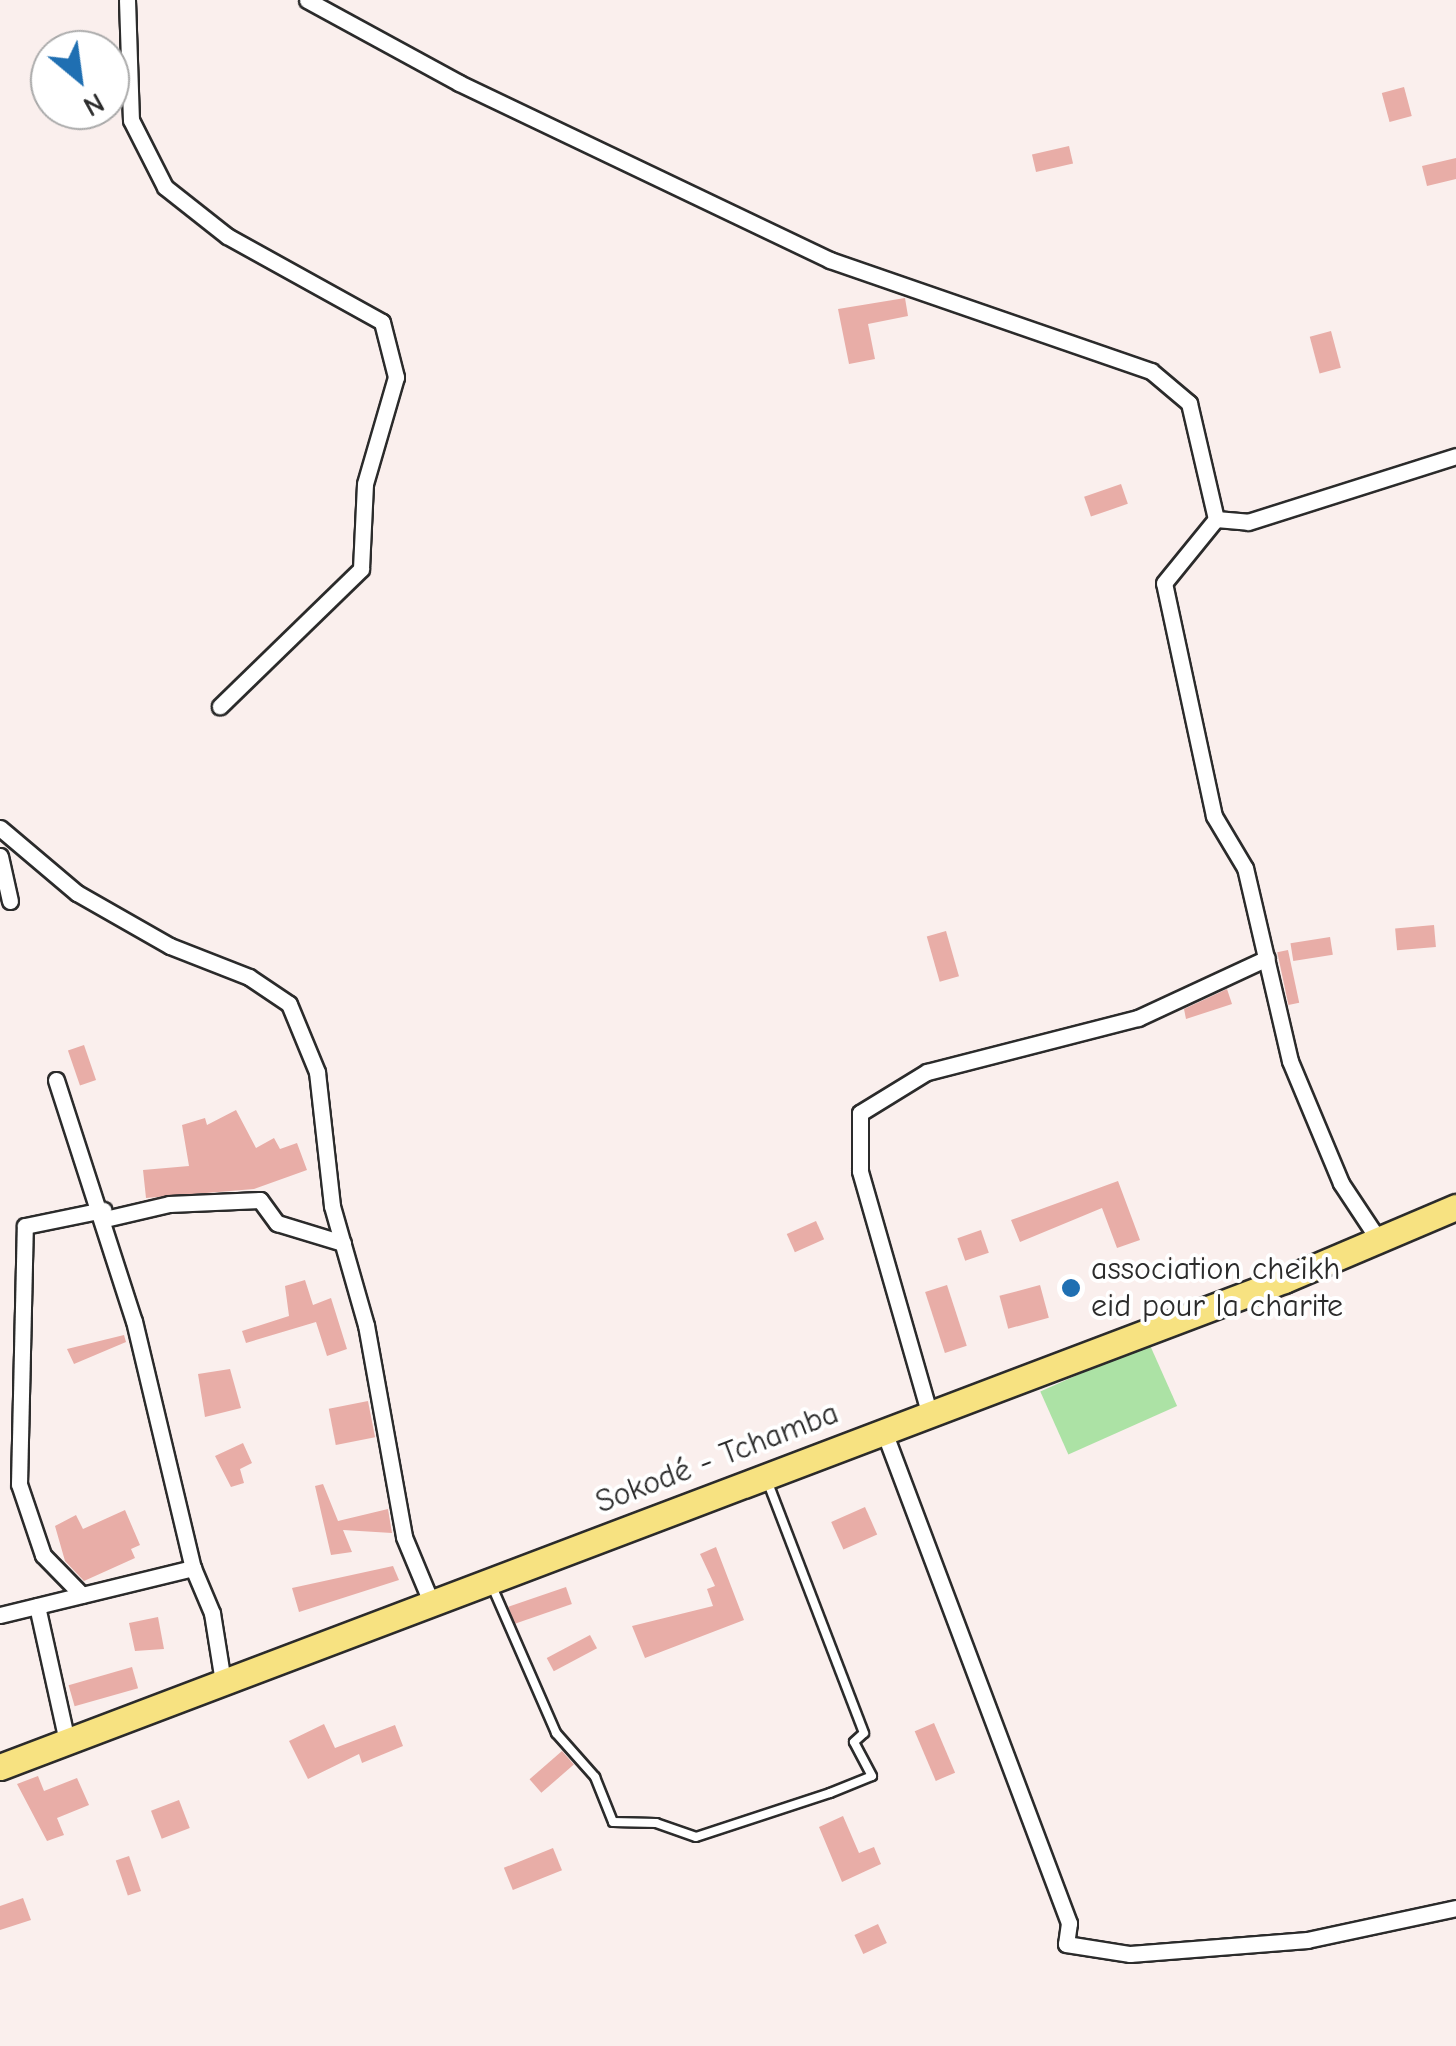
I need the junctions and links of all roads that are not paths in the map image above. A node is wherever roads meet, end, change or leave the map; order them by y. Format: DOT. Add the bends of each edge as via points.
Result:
graph roads {
  1 [pos="127,0"];
  2 [pos="307,0"];
  3 [pos="1456,456"];
  4 [pos="1216,519"];
  5 [pos="220,706"];
  6 [pos="0,828"];
  7 [pos="0,856"];
  8 [pos="10,901"];
  9 [pos="1267,958"];
  10 [pos="56,1080"];
  11 [pos="1456,1208"];
  12 [pos="104,1214"];
  13 [pos="1380,1242"];
  14 [pos="343,1243"];
  15 [pos="930,1412"];
  16 [pos="883,1429"];
  17 [pos="765,1475"];
  18 [pos="192,1568"];
  19 [pos="489,1580"];
  20 [pos="82,1595"];
  21 [pos="431,1602"];
  22 [pos="37,1606"];
  23 [pos="0,1615"];
  24 [pos="223,1682"];
  25 [pos="68,1741"];
  26 [pos="0,1767"];
  27 [pos="1456,1908"];
  1 -- 5 [label="street" via="131,120 165,187 227,236 382,322 396,376 364,484 361,569"];
  2 -- 4 [label="street" via="460,83 830,260 1151,371 1189,404"];
  3 -- 4 [label="street" via="1248,522"];
  4 -- 9 [label="street" via="1164,582 1214,816 1246,868"];
  6 -- 14 [label="street" via="77,893 170,946 249,976 288,1004 317,1072"];
  7 -- 8 [label="street"];
  9 -- 13 [label="street" via="1290,1061 1340,1183"];
  9 -- 15 [label="street" via="1138,1018 927,1072 860,1113 860,1171"];
  10 -- 12 [label="street"];
  11 -- 13 [label="main road, Sokodé - Tchamba"];
  12 -- 14 [label="street" via="260,1200 276,1224"];
  12 -- 18 [label="street"];
  12 -- 20 [label="street" via="25,1226 19,1484 42,1556"];
  13 -- 15 [label="main road, Sokodé - Tchamba"];
  14 -- 21 [label="street" via="404,1537"];
  15 -- 16 [label="main road, Sokodé - Tchamba"];
  16 -- 17 [label="main road, Sokodé - Tchamba"];
  16 -- 27 [label="street" via="1069,1923 1066,1944 1130,1954 1307,1940"];
  17 -- 19 [label="main road, Sokodé - Tchamba"];
  17 -- 19 [label="lane" via="864,1733 854,1742 872,1776 830,1794 696,1837 656,1823 613,1822 594,1777 556,1733"];
  18 -- 20 [label="street"];
  18 -- 24 [label="street" via="212,1613"];
  19 -- 21 [label="main road, Sokodé - Tchamba"];
  20 -- 22 [label="street"];
  21 -- 24 [label="main road, Sokodé - Tchamba"];
  22 -- 23 [label="street"];
  22 -- 25 [label="street"];
  24 -- 25 [label="main road, Sokodé - Tchamba"];
  25 -- 26 [label="main road, Sokodé - Tchamba"];
}
